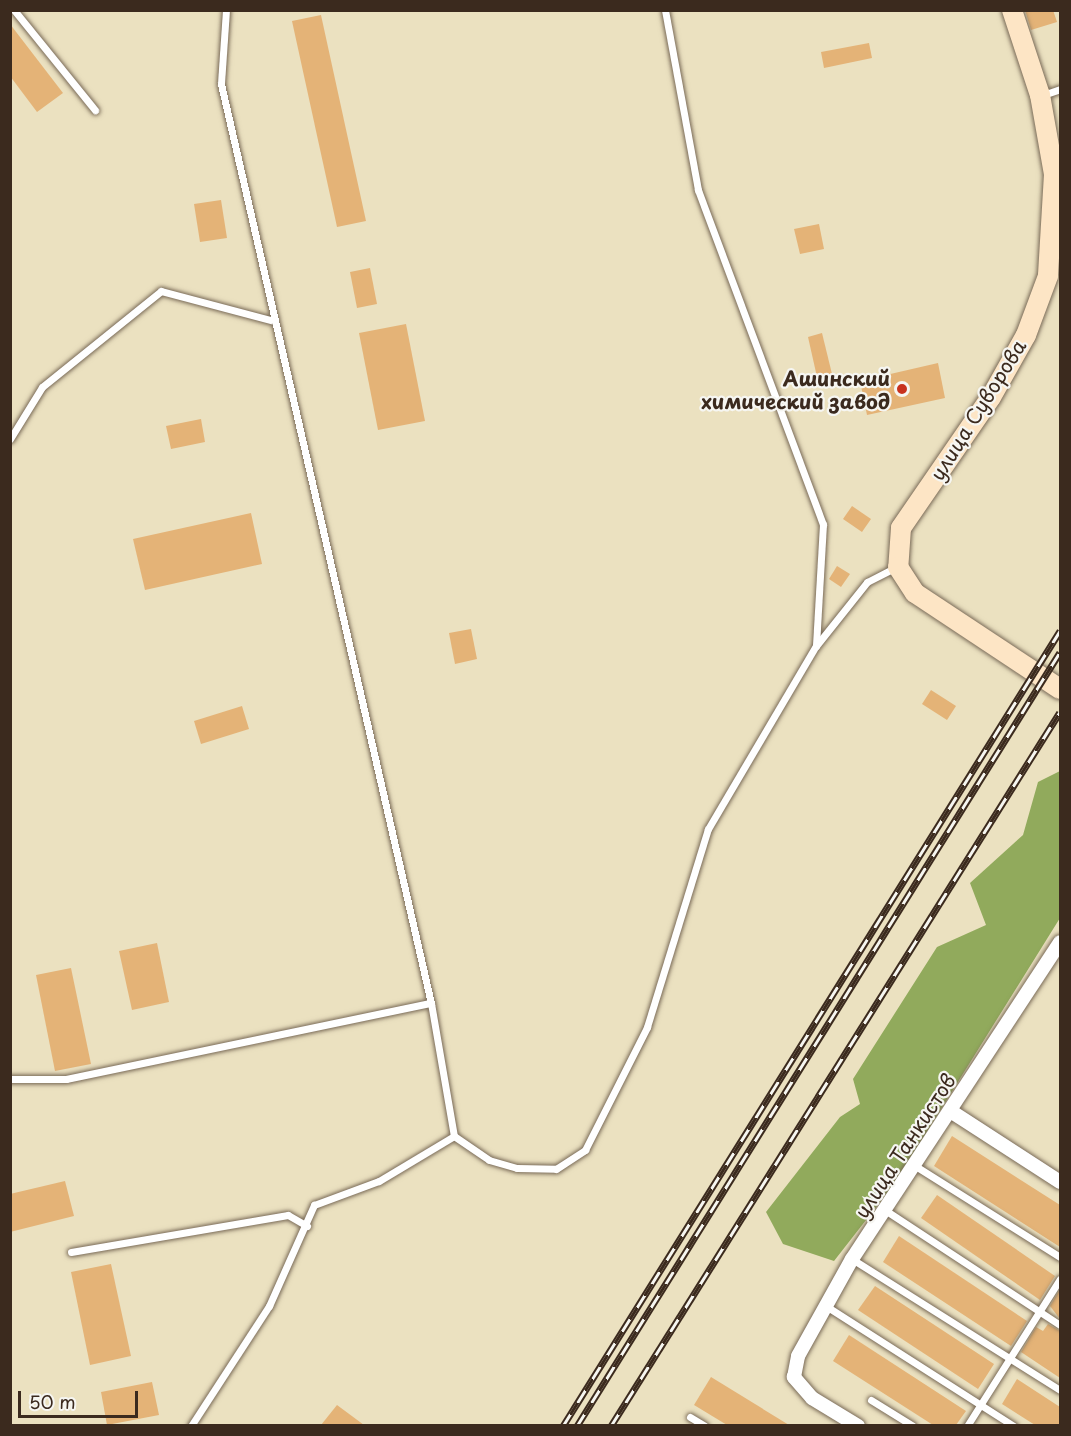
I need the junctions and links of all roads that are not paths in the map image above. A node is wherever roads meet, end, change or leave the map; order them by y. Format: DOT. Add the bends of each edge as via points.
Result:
graph roads {
  1 [pos="14,10"];
  2 [pos="226,10"];
  3 [pos="665,10"];
  4 [pos="1012,10"];
  5 [pos="1060,89"];
  6 [pos="1040,95"];
  7 [pos="95,110"];
  8 [pos="271,320"];
  9 [pos="10,439"];
  10 [pos="898,567"];
  11 [pos="816,646"];
  12 [pos="1060,689"];
  13 [pos="1060,942"];
  14 [pos="431,1003"];
  15 [pos="10,1079"];
  16 [pos="952,1112"];
  17 [pos="454,1136"];
  18 [pos="917,1167"];
  19 [pos="1060,1182"];
  20 [pos="888,1212"];
  21 [pos="307,1226"];
  22 [pos="71,1252"];
  23 [pos="1060,1257"];
  24 [pos="852,1259"];
  25 [pos="1060,1279"];
  26 [pos="825,1305"];
  27 [pos="1039,1311"];
  28 [pos="1060,1325"];
  29 [pos="1010,1357"];
  30 [pos="1060,1390"];
  31 [pos="871,1400"];
  32 [pos="980,1404"];
  33 [pos="690,1417"];
  34 [pos="191,1425"];
  35 [pos="705,1425"];
  36 [pos="858,1425"];
  37 [pos="913,1425"];
  38 [pos="967,1425"];
  39 [pos="1014,1425"];
  1 -- 7 [label="lane"];
  2 -- 8 [label="lane" via="221,84"];
  3 -- 11 [label="lane" via="698,190 823,524"];
  4 -- 6 [label="street, улица Суворова"];
  5 -- 6 [label="lane"];
  6 -- 10 [label="street, улица Суворова" via="1054,174 1048,276 1026,335 991,397 901,528"];
  8 -- 9 [label="lane" via="161,291 42,387"];
  8 -- 14 [label="lane"];
  10 -- 11 [label="lane" via="867,582"];
  10 -- 12 [label="street" via="915,593"];
  11 -- 17 [label="lane" via="708,829 647,1027 585,1150 556,1169 517,1168 489,1160"];
  13 -- 16 [label="street, улица Танкистов"];
  14 -- 15 [label="lane" via="66,1079"];
  14 -- 17 [label="lane"];
  16 -- 18 [label="street, улица Танкистов"];
  16 -- 19 [label="street"];
  17 -- 21 [label="lane" via="379,1181 314,1205"];
  18 -- 20 [label="street, улица Танкистов"];
  18 -- 23 [label="lane"];
  20 -- 24 [label="street, улица Танкистов"];
  20 -- 27 [label="lane"];
  21 -- 22 [label="lane" via="288,1215"];
  21 -- 34 [label="lane" via="233,1368"];
  24 -- 26 [label="street, улица Танкистов"];
  24 -- 29 [label="lane"];
  25 -- 27 [label="lane"];
  26 -- 32 [label="lane"];
  26 -- 36 [label="street, улица Танкистов" via="794,1377 812,1398"];
  27 -- 28 [label="lane"];
  27 -- 29 [label="lane"];
  29 -- 30 [label="lane"];
  29 -- 32 [label="lane"];
  31 -- 37 [label="lane"];
  32 -- 38 [label="lane"];
  32 -- 39 [label="lane"];
  33 -- 35 [label="lane"];
}
